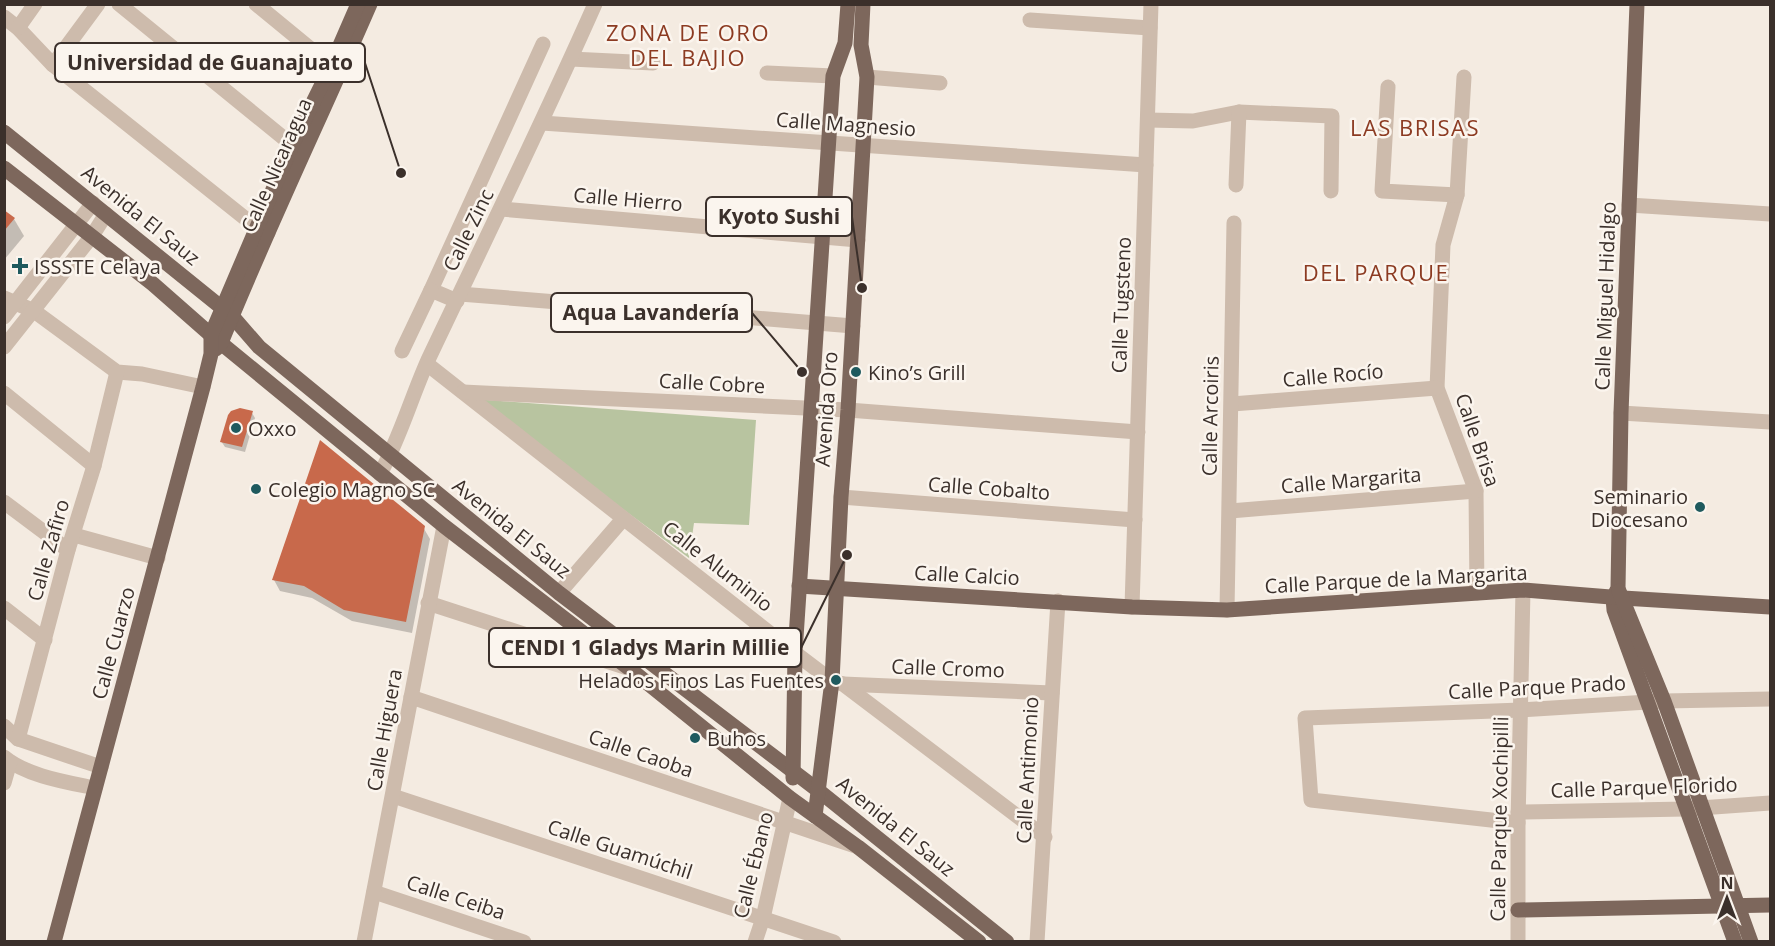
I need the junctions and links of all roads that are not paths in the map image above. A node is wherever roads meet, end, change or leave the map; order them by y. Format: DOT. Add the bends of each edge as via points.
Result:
graph roads {
  1 [pos="35,4"];
  2 [pos="98,4"];
  3 [pos="119,4"];
  4 [pos="256,4"];
  5 [pos="358,4"];
  6 [pos="370,4"];
  7 [pos="595,4"];
  8 [pos="848,4"];
  9 [pos="863,4"];
  10 [pos="1151,4"];
  11 [pos="1637,4"];
  12 [pos="4,18"];
  13 [pos="1030,21"];
  14 [pos="18,28"];
  15 [pos="1150,28"];
  16 [pos="543,44"];
  17 [pos="571,59"];
  18 [pos="653,63"];
  19 [pos="53,65"];
  20 [pos="336,70"];
  21 [pos="767,73"];
  22 [pos="833,76"];
  23 [pos="867,77"];
  24 [pos="1464,77"];
  25 [pos="940,82"];
  26 [pos="1388,87"];
  27 [pos="1239,112"];
  28 [pos="1148,120"];
  29 [pos="543,123"];
  30 [pos="4,132"];
  31 [pos="829,144"];
  32 [pos="862,146"];
  33 [pos="298,150"];
  34 [pos="1146,165"];
  35 [pos="4,168"];
  36 [pos="1236,184"];
  37 [pos="1331,191"];
  38 [pos="1457,195"];
  39 [pos="93,203"];
  40 [pos="1629,205"];
  41 [pos="501,209"];
  42 [pos="106,214"];
  43 [pos="1770,214"];
  44 [pos="1234,223"];
  45 [pos="78,225"];
  46 [pos="262,230"];
  47 [pos="92,236"];
  48 [pos="824,238"];
  49 [pos="858,240"];
  50 [pos="431,290"];
  51 [pos="459,297"];
  52 [pos="10,301"];
  53 [pos="34,311"];
  54 [pos="228,312"];
  55 [pos="4,317"];
  56 [pos="817,324"];
  57 [pos="853,326"];
  58 [pos="214,344"];
  59 [pos="4,347"];
  60 [pos="402,351"];
  61 [pos="427,364"];
  62 [pos="117,372"];
  63 [pos="203,387"];
  64 [pos="1437,388"];
  65 [pos="463,392"];
  66 [pos="4,393"];
  67 [pos="1232,404"];
  68 [pos="810,409"];
  69 [pos="848,410"];
  70 [pos="1621,413"];
  71 [pos="1770,422"];
  72 [pos="1138,432"];
  73 [pos="390,456"];
  74 [pos="94,466"];
  75 [pos="380,474"];
  76 [pos="1476,491"];
  77 [pos="841,497"];
  78 [pos="4,502"];
  79 [pos="1230,511"];
  80 [pos="623,519"];
  81 [pos="1135,520"];
  82 [pos="444,526"];
  83 [pos="74,535"];
  84 [pos="68,550"];
  85 [pos="158,558"];
  86 [pos="799,586"];
  87 [pos="837,589"];
  88 [pos="1523,590"];
  89 [pos="559,593"];
  90 [pos="1477,593"];
  91 [pos="1618,595"];
  92 [pos="1058,602"];
  93 [pos="428,603"];
  94 [pos="1132,607"];
  95 [pos="1770,607"];
  96 [pos="4,608"];
  97 [pos="1227,610"];
  98 [pos="45,640"];
  99 [pos="795,653"];
  100 [pos="630,669"];
  101 [pos="837,683"];
  102 [pos="1052,693"];
  103 [pos="411,697"];
  104 [pos="1770,699"];
  105 [pos="1664,701"];
  106 [pos="1648,702"];
  107 [pos="1521,710"];
  108 [pos="4,726"];
  109 [pos="18,739"];
  110 [pos="7,759"];
  111 [pos="101,767"];
  112 [pos="794,772"];
  113 [pos="4,783"];
  114 [pos="95,788"];
  115 [pos="819,791"];
  116 [pos="393,796"];
  117 [pos="790,798"];
  118 [pos="1311,800"];
  119 [pos="1770,803"];
  120 [pos="1694,808"];
  121 [pos="815,816"];
  122 [pos="1518,818"];
  123 [pos="785,824"];
  124 [pos="1045,837"];
  125 [pos="858,847"];
  126 [pos="374,892"];
  127 [pos="1770,905"];
  128 [pos="1731,907"];
  129 [pos="1518,910"];
  130 [pos="763,918"];
  131 [pos="54,942"];
  132 [pos="364,942"];
  133 [pos="524,942"];
  134 [pos="755,942"];
  135 [pos="834,942"];
  136 [pos="979,942"];
  137 [pos="1007,942"];
  138 [pos="1037,942"];
  139 [pos="1518,942"];
  140 [pos="1735,942"];
  141 [pos="1752,942"];
  1 -- 14 [label="street"];
  2 -- 19 [label="street"];
  3 -- 33 [label="street"];
  4 -- 20 [label="street"];
  5 -- 20 [label="main road, Calle Nicaragua"];
  6 -- 20 [label="main road, Calle Nicaragua"];
  7 -- 17 [label="street, Calle Zinc"];
  8 -- 22 [label="main road, Avenida Oro" via="845,43"];
  9 -- 23 [label="main road, Avenida Oro" via="861,45"];
  10 -- 15 [label="street, Calle Tugsteno"];
  11 -- 40 [label="main road, Calle Miguel Hidalgo"];
  12 -- 14 [label="street"];
  13 -- 15 [label="street"];
  14 -- 19 [label="street"];
  15 -- 28 [label="street, Calle Tugsteno"];
  16 -- 50 [label="street"];
  17 -- 18 [label="street"];
  17 -- 29 [label="street, Calle Zinc"];
  19 -- 46 [label="street"];
  20 -- 33 [label="main road, Calle Nicaragua"];
  21 -- 22 [label="street"];
  22 -- 31 [label="main road, Avenida Oro"];
  23 -- 25 [label="street"];
  23 -- 32 [label="main road, Avenida Oro"];
  24 -- 38 [label="street, Calle Brisa"];
  26 -- 38 [label="street" via="1382,191"];
  27 -- 28 [label="street" via="1193,121"];
  27 -- 36 [label="street"];
  27 -- 37 [label="street" via="1332,116"];
  28 -- 34 [label="street, Calle Tugsteno"];
  29 -- 31 [label="street, Calle Magnesio"];
  29 -- 41 [label="street, Calle Zinc"];
  30 -- 39 [label="main road, Avenida El Sauz"];
  31 -- 32 [label="street, Calle Magnesio"];
  31 -- 48 [label="main road, Avenida Oro"];
  32 -- 34 [label="street, Calle Magnesio"];
  32 -- 49 [label="main road, Avenida Oro"];
  33 -- 46 [label="main road, Calle Nicaragua"];
  34 -- 72 [label="street, Calle Tugsteno"];
  35 -- 45 [label="main road, Avenida El Sauz"];
  38 -- 64 [label="street, Calle Brisa" via="1443,245"];
  39 -- 42 [label="main road, Avenida El Sauz"];
  39 -- 45 [label="street"];
  40 -- 43 [label="street"];
  40 -- 70 [label="main road, Calle Miguel Hidalgo"];
  41 -- 48 [label="street, Calle Hierro"];
  41 -- 51 [label="street, Calle Zinc"];
  42 -- 47 [label="street"];
  42 -- 54 [label="main road, Avenida El Sauz"];
  44 -- 67 [label="street, Calle Arcoiris"];
  45 -- 47 [label="main road, Avenida El Sauz"];
  45 -- 52 [label="street"];
  46 -- 54 [label="main road, Calle Nicaragua" via="238,297"];
  47 -- 53 [label="street"];
  47 -- 58 [label="main road, Avenida El Sauz" via="153,284"];
  48 -- 49 [label="street, Calle Hierro"];
  48 -- 56 [label="main road, Avenida Oro"];
  49 -- 57 [label="main road, Avenida Oro"];
  50 -- 51 [label="street"];
  50 -- 60 [label="street"];
  51 -- 56 [label="street"];
  51 -- 61 [label="street, Calle Zinc"];
  52 -- 53 [label="street"];
  52 -- 55 [label="street"];
  53 -- 59 [label="street"];
  53 -- 62 [label="street"];
  54 -- 58 [label="main road, Calle Nicaragua"];
  54 -- 73 [label="main road, Avenida El Sauz" via="259,347"];
  56 -- 57 [label="street"];
  56 -- 68 [label="main road, Avenida Oro"];
  57 -- 69 [label="main road, Avenida Oro"];
  58 -- 63 [label="main road, Calle Cuarzo"];
  58 -- 75 [label="main road, Avenida El Sauz"];
  61 -- 65 [label="street, Calle Aluminio"];
  61 -- 73 [label="street, Calle Zinc"];
  62 -- 63 [label="street"];
  62 -- 74 [label="street, Calle Zafiro"];
  63 -- 85 [label="main road, Calle Cuarzo"];
  64 -- 67 [label="street, Calle Rocío"];
  64 -- 76 [label="street, Calle Brisa"];
  65 -- 68 [label="street, Calle Cobre"];
  65 -- 80 [label="street, Calle Aluminio"];
  66 -- 74 [label="street"];
  67 -- 79 [label="street, Calle Arcoiris"];
  68 -- 69 [label="street, Calle Cobre"];
  68 -- 86 [label="main road, Avenida Oro"];
  69 -- 72 [label="street, Calle Cobre"];
  69 -- 77 [label="main road, Avenida Oro"];
  70 -- 71 [label="street"];
  70 -- 91 [label="main road, Calle Miguel Hidalgo"];
  72 -- 81 [label="street, Calle Tugsteno"];
  73 -- 75 [label="street, Calle Zinc"];
  73 -- 89 [label="main road, Avenida El Sauz"];
  74 -- 83 [label="street, Calle Zafiro"];
  75 -- 82 [label="main road, Avenida El Sauz"];
  76 -- 79 [label="street, Calle Margarita"];
  76 -- 90 [label="street, Calle Brisa"];
  77 -- 81 [label="street, Calle Cobalto"];
  77 -- 87 [label="main road, Avenida Oro"];
  78 -- 84 [label="street"];
  79 -- 97 [label="street, Calle Arcoiris"];
  80 -- 89 [label="street"];
  80 -- 99 [label="street, Calle Aluminio"];
  81 -- 94 [label="street, Calle Tugsteno"];
  82 -- 93 [label="street, Calle Higuera"];
  82 -- 100 [label="main road, Avenida El Sauz"];
  83 -- 84 [label="street, Calle Zafiro"];
  83 -- 85 [label="street"];
  84 -- 98 [label="street, Calle Zafiro"];
  85 -- 111 [label="main road, Calle Cuarzo"];
  86 -- 87 [label="main road, Calle Calcio"];
  86 -- 99 [label="main road, Avenida Oro"];
  87 -- 92 [label="main road, Calle Calcio"];
  87 -- 101 [label="main road, Avenida Oro"];
  88 -- 90 [label="main road, Calle Parque de la Margarita"];
  88 -- 91 [label="main road, Calle Parque de la Margarita"];
  88 -- 107 [label="street, Calle Parque Xochipilli"];
  89 -- 112 [label="main road, Avenida El Sauz"];
  90 -- 97 [label="main road, Calle Parque de la Margarita"];
  91 -- 95 [label="main road, Calle Parque de la Margarita"];
  91 -- 105 [label="main road"];
  91 -- 106 [label="main road" via="1614,610"];
  92 -- 94 [label="main road, Calle Calcio"];
  92 -- 102 [label="street, Calle Antimonio"];
  93 -- 100 [label="street"];
  93 -- 103 [label="street, Calle Higuera"];
  94 -- 97 [label="main road, Calle Parque de la Margarita"];
  96 -- 98 [label="street"];
  98 -- 109 [label="street, Calle Zafiro"];
  99 -- 101 [label="street, Calle Aluminio"];
  99 -- 112 [label="main road, Avenida Oro"];
  100 -- 117 [label="main road, Avenida El Sauz"];
  101 -- 102 [label="street, Calle Cromo"];
  101 -- 115 [label="main road, Avenida Oro"];
  101 -- 124 [label="street, Calle Aluminio"];
  102 -- 124 [label="street, Calle Antimonio"];
  103 -- 116 [label="street, Calle Higuera"];
  103 -- 123 [label="street, Calle Caoba"];
  104 -- 105 [label="street, Calle Parque Prado"];
  105 -- 106 [label="street, Calle Parque Prado"];
  105 -- 120 [label="main road"];
  106 -- 107 [label="street, Calle Parque Prado"];
  106 -- 120 [label="main road"];
  107 -- 118 [label="street, Calle Parque Prado" via="1305,718"];
  107 -- 122 [label="street, Calle Parque Xochipilli"];
  108 -- 109 [label="street"];
  109 -- 111 [label="street"];
  110 -- 113 [label="street"];
  110 -- 114 [label="street" via="53,780"];
  111 -- 114 [label="main road, Calle Cuarzo"];
  112 -- 115 [label="main road, Avenida El Sauz"];
  112 -- 117 [label="main road, Avenida Oro"];
  114 -- 131 [label="main road, Calle Cuarzo"];
  115 -- 121 [label="main road, Avenida Oro"];
  115 -- 137 [label="main road, Avenida El Sauz"];
  116 -- 126 [label="street, Calle Higuera"];
  116 -- 130 [label="street, Calle Guamúchil"];
  117 -- 121 [label="main road, Avenida El Sauz"];
  117 -- 123 [label="street, Calle Ébano"];
  118 -- 122 [label="street, Calle Parque Florido"];
  119 -- 120 [label="street, Calle Parque Florido"];
  120 -- 122 [label="street, Calle Parque Florido"];
  120 -- 128 [label="main road"];
  121 -- 125 [label="main road, Avenida El Sauz"];
  122 -- 129 [label="street, Calle Parque Xochipilli"];
  123 -- 125 [label="street, Calle Caoba"];
  123 -- 130 [label="street, Calle Ébano"];
  124 -- 138 [label="street, Calle Antimonio"];
  125 -- 136 [label="main road, Avenida El Sauz"];
  126 -- 132 [label="street, Calle Higuera"];
  126 -- 133 [label="street, Calle Ceiba"];
  127 -- 128 [label="main road"];
  128 -- 129 [label="main road"];
  128 -- 140 [label="main road"];
  128 -- 141 [label="main road"];
  129 -- 139 [label="street, Calle Parque Xochipilli"];
  130 -- 134 [label="street, Calle Ébano"];
  130 -- 135 [label="street, Calle Guamúchil"];
}
